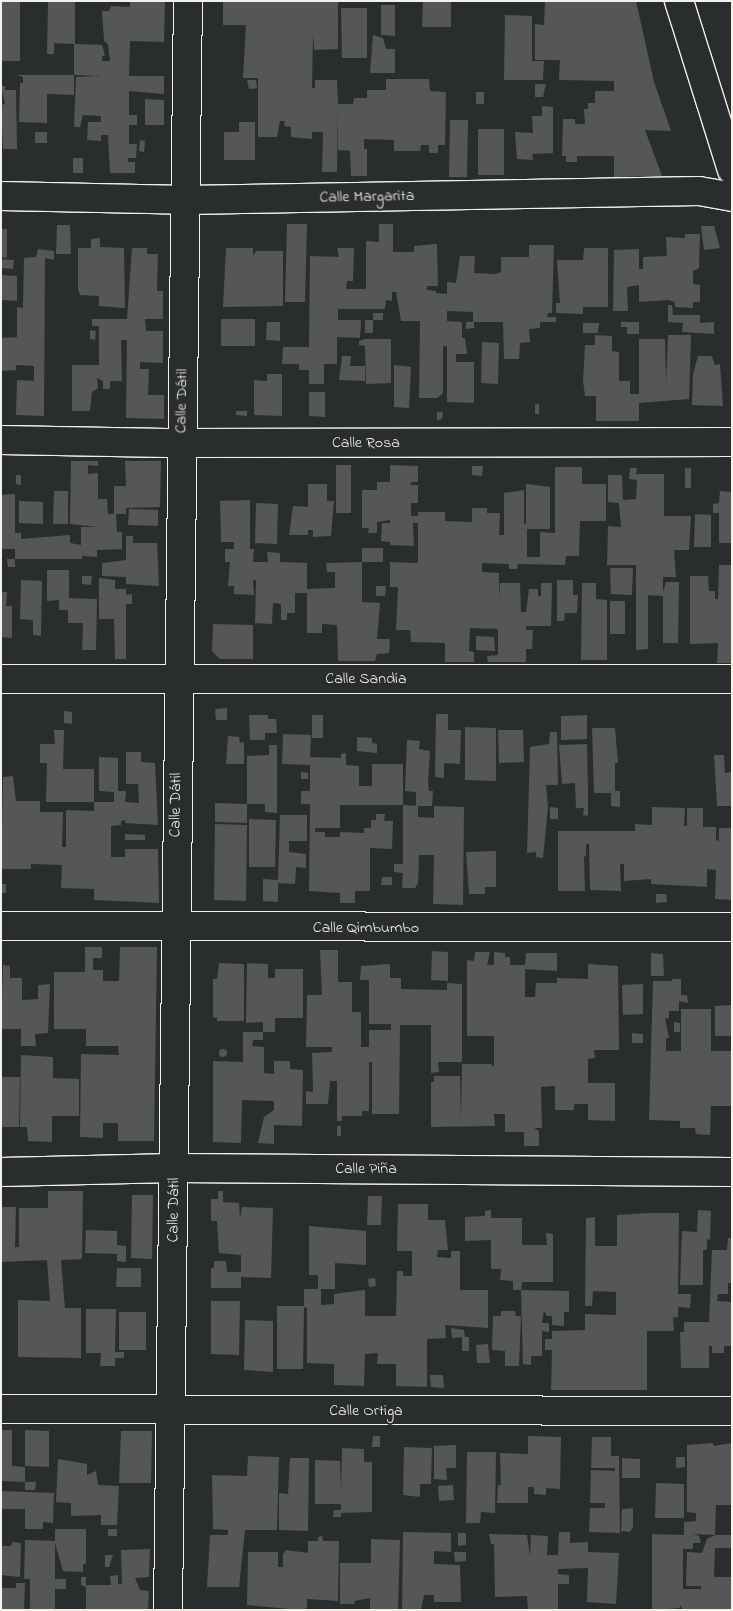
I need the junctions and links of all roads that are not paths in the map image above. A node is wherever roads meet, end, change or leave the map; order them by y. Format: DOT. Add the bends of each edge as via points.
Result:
graph roads {
  1 [pos="188,1"];
  2 [pos="679,1"];
  3 [pos="732,170"];
  4 [pos="1,196"];
  5 [pos="732,197"];
  6 [pos="186,200"];
  7 [pos="1,440"];
  8 [pos="732,442"];
  9 [pos="181,443"];
  10 [pos="1,679"];
  11 [pos="732,679"];
  12 [pos="178,680"];
  13 [pos="1,926"];
  14 [pos="175,928"];
  15 [pos="732,928"];
  16 [pos="174,1168"];
  17 [pos="1,1172"];
  18 [pos="732,1172"];
  19 [pos="1,1409"];
  20 [pos="172,1411"];
  21 [pos="732,1411"];
  22 [pos="168,1610"];
  1 -- 6 [label="street, Calle Dátil"];
  2 -- 3 [label="street"];
  4 -- 6 [label="street, Calle Margarita"];
  5 -- 6 [label="street, Calle Margarita" via="699,191"];
  6 -- 9 [label="street, Calle Dátil"];
  7 -- 9 [label="street, Calle Rosa"];
  8 -- 9 [label="street, Calle Rosa"];
  9 -- 12 [label="street, Calle Dátil"];
  10 -- 12 [label="street, Calle Sandía"];
  11 -- 12 [label="street, Calle Sandía"];
  12 -- 14 [label="street, Calle Dátil"];
  13 -- 14 [label="street, Calle Qimbumbo"];
  14 -- 15 [label="street, Calle Qimbumbo"];
  14 -- 16 [label="street, Calle Dátil"];
  16 -- 17 [label="street, Calle Piña"];
  16 -- 18 [label="street, Calle Piña"];
  16 -- 20 [label="street, Calle Dátil"];
  19 -- 20 [label="street, Calle Ortiga"];
  20 -- 21 [label="street, Calle Ortiga"];
  20 -- 22 [label="street, Calle Dátil"];
}
